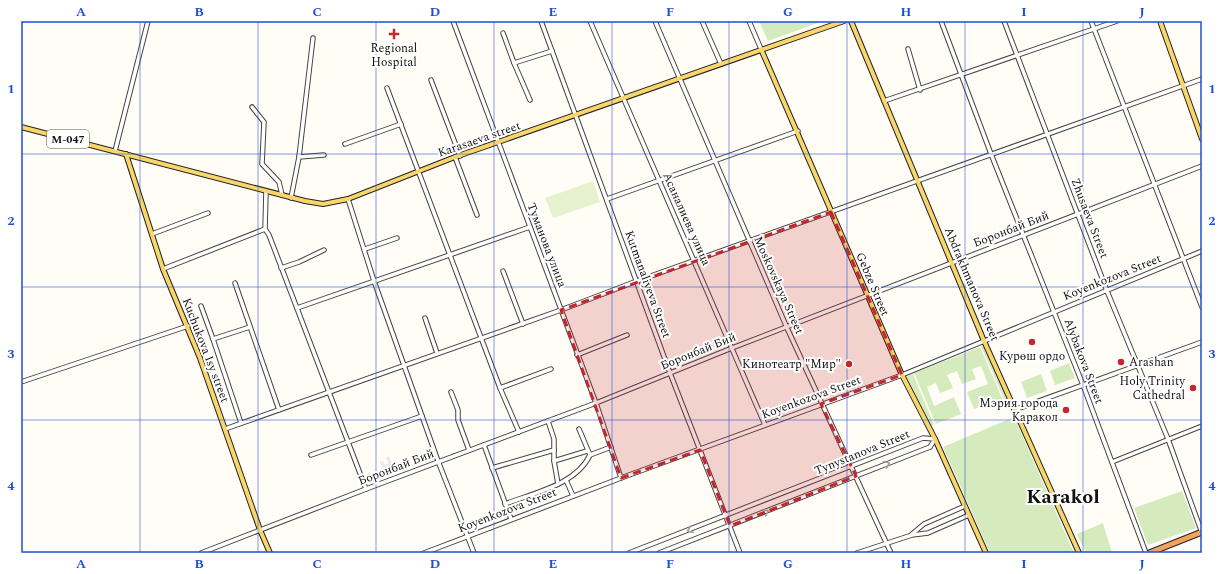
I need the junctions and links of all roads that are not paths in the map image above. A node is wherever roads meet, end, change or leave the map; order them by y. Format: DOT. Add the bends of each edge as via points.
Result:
graph roads {
  1 [pos="148,21"];
  2 [pos="453,21"];
  3 [pos="541,21"];
  4 [pos="590,21"];
  5 [pos="655,21"];
  6 [pos="702,21"];
  7 [pos="749,21"];
  8 [pos="844,21"];
  9 [pos="851,21"];
  10 [pos="940,21"];
  11 [pos="1004,21"];
  12 [pos="1091,21"];
  13 [pos="1117,21"];
  14 [pos="1160,21"];
  15 [pos="1094,29"];
  16 [pos="503,33"];
  17 [pos="313,38"];
  18 [pos="761,49"];
  19 [pos="908,49"];
  20 [pos="552,51"];
  21 [pos="1017,56"];
  22 [pos="514,63"];
  23 [pos="721,64"];
  24 [pos="960,76"];
  25 [pos="680,79"];
  26 [pos="1202,79"];
  27 [pos="431,80"];
  28 [pos="1183,85"];
  29 [pos="387,88"];
  30 [pos="920,90"];
  31 [pos="624,99"];
  32 [pos="530,100"];
  33 [pos="884,101"];
  34 [pos="252,107"];
  35 [pos="1124,107"];
  36 [pos="575,116"];
  37 [pos="401,124"];
  38 [pos="21,126"];
  39 [pos="798,132"];
  40 [pos="1048,134"];
  41 [pos="1202,139"];
  42 [pos="499,143"];
  43 [pos="345,144"];
  44 [pos="115,151"];
  45 [pos="126,154"];
  46 [pos="991,154"];
  47 [pos="324,155"];
  48 [pos="460,156"];
  49 [pos="298,157"];
  50 [pos="455,157"];
  51 [pos="714,161"];
  52 [pos="1202,166"];
  53 [pos="418,172"];
  54 [pos="659,181"];
  55 [pos="918,181"];
  56 [pos="1155,184"];
  57 [pos="266,191"];
  58 [pos="282,195"];
  59 [pos="291,198"];
  60 [pos="348,199"];
  61 [pos="607,199"];
  62 [pos="831,212"];
  63 [pos="208,213"];
  64 [pos="1078,214"];
  65 [pos="477,215"];
  66 [pos="530,227"];
  67 [pos="265,229"];
  68 [pos="152,234"];
  69 [pos="1023,235"];
  70 [pos="397,238"];
  71 [pos="749,241"];
  72 [pos="365,249"];
  73 [pos="324,250"];
  74 [pos="1202,251"];
  75 [pos="451,254"];
  76 [pos="1184,258"];
  77 [pos="695,261"];
  78 [pos="951,263"];
  79 [pos="281,268"];
  80 [pos="163,269"];
  81 [pos="503,271"];
  82 [pos="374,281"];
  83 [pos="637,282"];
  84 [pos="235,283"];
  85 [pos="1107,291"];
  86 [pos="868,297"];
  87 [pos="201,306"];
  88 [pos="1202,307"];
  89 [pos="297,308"];
  90 [pos="561,310"];
  91 [pos="1054,311"];
  92 [pos="425,318"];
  93 [pos="523,324"];
  94 [pos="188,326"];
  95 [pos="250,327"];
  96 [pos="786,328"];
  97 [pos="627,335"];
  98 [pos="482,337"];
  99 [pos="213,339"];
  100 [pos="984,341"];
  101 [pos="1202,342"];
  102 [pos="732,348"];
  103 [pos="437,353"];
  104 [pos="578,355"];
  105 [pos="405,365"];
  106 [pos="1138,365"];
  107 [pos="551,369"];
  108 [pos="670,373"];
  109 [pos="902,375"];
  110 [pos="21,382"];
  111 [pos="1083,385"];
  112 [pos="500,388"];
  113 [pos="329,392"];
  114 [pos="451,392"];
  115 [pos="596,403"];
  116 [pos="821,404"];
  117 [pos="279,410"];
  118 [pos="1014,410"];
  119 [pos="422,416"];
  120 [pos="548,421"];
  121 [pos="241,424"];
  122 [pos="765,425"];
  123 [pos="1202,426"];
  124 [pos="225,429"];
  125 [pos="579,429"];
  126 [pos="519,432"];
  127 [pos="935,439"];
  128 [pos="1168,439"];
  129 [pos="348,442"];
  130 [pos="484,444"];
  131 [pos="611,447"];
  132 [pos="469,450"];
  133 [pos="554,450"];
  134 [pos="700,450"];
  135 [pos="587,451"];
  136 [pos="311,454"];
  137 [pos="590,455"];
  138 [pos="438,461"];
  139 [pos="554,461"];
  140 [pos="1114,461"];
  141 [pos="852,467"];
  142 [pos="492,468"];
  143 [pos="856,476"];
  144 [pos="621,478"];
  145 [pos="566,480"];
  146 [pos="558,484"];
  147 [pos="366,489"];
  148 [pos="573,496"];
  149 [pos="506,504"];
  150 [pos="965,506"];
  151 [pos="969,515"];
  152 [pos="726,516"];
  153 [pos="511,519"];
  154 [pos="730,526"];
  155 [pos="260,530"];
  156 [pos="1202,532"];
  157 [pos="912,535"];
  158 [pos="468,536"];
  159 [pos="886,542"];
  160 [pos="214,548"];
  161 [pos="201,553"];
  162 [pos="217,553"];
  163 [pos="270,553"];
  164 [pos="424,553"];
  165 [pos="474,553"];
  166 [pos="629,553"];
  167 [pos="659,553"];
  168 [pos="740,553"];
  169 [pos="857,553"];
  170 [pos="891,553"];
  171 [pos="986,553"];
  172 [pos="1079,553"];
  173 [pos="1147,553"];
  1 -- 44 [label="street"];
  2 -- 42 [label="street, Туманова улица"];
  3 -- 20 [label="street, Kutmanaliyeva Street"];
  4 -- 31 [label="street, Асаналиева улица"];
  5 -- 25 [label="street, Moskovskaya Street"];
  6 -- 23 [label="street"];
  7 -- 18 [label="street, Gebze Street"];
  8 -- 18 [label="main road, Karasaeva street"];
  9 -- 33 [label="main road, Abdrakhmanova Street"];
  10 -- 24 [label="street, Alybakova Street"];
  11 -- 21 [label="street, Zhusaeva Street"];
  12 -- 15 [label="street"];
  13 -- 15 [label="street"];
  14 -- 28 [label="main road"];
  15 -- 21 [label="street"];
  15 -- 35 [label="street"];
  16 -- 22 [label="street"];
  17 -- 49 [label="street"];
  18 -- 23 [label="main road, Karasaeva street"];
  18 -- 39 [label="main road, Gebze Street"];
  19 -- 30 [label="street"];
  20 -- 22 [label="street"];
  20 -- 36 [label="street, Kutmanaliyeva Street"];
  21 -- 24 [label="street"];
  21 -- 40 [label="street, Zhusaeva Street"];
  22 -- 32 [label="street"];
  23 -- 25 [label="main road, Karasaeva street"];
  24 -- 30 [label="street"];
  24 -- 46 [label="street, Alybakova Street"];
  25 -- 31 [label="main road, Karasaeva street"];
  25 -- 51 [label="street, Moskovskaya Street"];
  26 -- 28 [label="street"];
  27 -- 48 [label="street"];
  28 -- 35 [label="street"];
  28 -- 41 [label="main road"];
  29 -- 37 [label="street"];
  30 -- 33 [label="street"];
  31 -- 36 [label="main road, Karasaeva street"];
  31 -- 54 [label="street, Асаналиева улица"];
  33 -- 55 [label="main road, Abdrakhmanova Street"];
  34 -- 58 [label="street" via="264,122 262,164 279,182"];
  35 -- 40 [label="street"];
  35 -- 56 [label="street"];
  36 -- 42 [label="main road, Karasaeva street"];
  36 -- 61 [label="street, Kutmanaliyeva Street"];
  37 -- 43 [label="street"];
  37 -- 53 [label="street"];
  38 -- 44 [label="main road, М-047"];
  39 -- 51 [label="street"];
  39 -- 62 [label="main road, Gebze Street"];
  40 -- 46 [label="street"];
  40 -- 64 [label="street, Zhusaeva Street"];
  42 -- 48 [label="main road, Karasaeva street"];
  42 -- 66 [label="street, Туманова улица"];
  44 -- 45 [label="main road, Karasaeva street / М-047"];
  45 -- 57 [label="main road, Karasaeva street"];
  45 -- 68 [label="main road, Kuchukova Isy street"];
  46 -- 55 [label="street"];
  46 -- 69 [label="street, Alybakova Street"];
  47 -- 49 [label="street"];
  48 -- 50 [label="main road, Karasaeva street"];
  49 -- 59 [label="street"];
  50 -- 53 [label="main road, Karasaeva street"];
  50 -- 65 [label="street"];
  51 -- 54 [label="street"];
  51 -- 71 [label="street, Moskovskaya Street"];
  52 -- 56 [label="street, Боронбай Бий"];
  53 -- 60 [label="main road, Karasaeva street"];
  53 -- 75 [label="street"];
  54 -- 61 [label="street"];
  54 -- 77 [label="street, Асаналиева улица"];
  55 -- 62 [label="street"];
  55 -- 78 [label="main road, Abdrakhmanova Street"];
  56 -- 64 [label="street, Боронбай Бий"];
  56 -- 76 [label="street"];
  57 -- 58 [label="main road, Karasaeva street"];
  57 -- 67 [label="street"];
  58 -- 59 [label="main road, Karasaeva street"];
  59 -- 60 [label="main road, Karasaeva street" via="323,204"];
  60 -- 72 [label="street"];
  61 -- 83 [label="street, Kutmanaliyeva Street"];
  62 -- 71 [label="street"];
  62 -- 86 [label="main road, Gebze Street"];
  63 -- 68 [label="street"];
  64 -- 69 [label="street, Боронбай Бий"];
  64 -- 85 [label="street, Zhusaeva Street"];
  66 -- 75 [label="street"];
  66 -- 90 [label="street, Туманова улица"];
  67 -- 79 [label="street"];
  67 -- 80 [label="street"];
  68 -- 80 [label="main road, Kuchukova Isy street"];
  69 -- 78 [label="street, Боронбай Бий"];
  69 -- 91 [label="street, Alybakova Street"];
  70 -- 72 [label="street"];
  71 -- 77 [label="street"];
  71 -- 96 [label="street, Moskovskaya Street"];
  72 -- 82 [label="street"];
  73 -- 79 [label="street"];
  74 -- 76 [label="street, Koyenkozova Street"];
  75 -- 82 [label="street"];
  75 -- 98 [label="street"];
  76 -- 85 [label="street, Koyenkozova Street"];
  76 -- 88 [label="street"];
  77 -- 83 [label="street"];
  77 -- 102 [label="street, Асаналиева улица"];
  78 -- 86 [label="street, Боронбай Бий"];
  78 -- 100 [label="main road, Abdrakhmanova Street"];
  79 -- 89 [label="street"];
  80 -- 94 [label="main road, Kuchukova Isy street"];
  81 -- 93 [label="street"];
  82 -- 89 [label="street"];
  82 -- 105 [label="street"];
  83 -- 90 [label="street"];
  83 -- 108 [label="street, Kutmanaliyeva Street"];
  84 -- 95 [label="street"];
  85 -- 91 [label="street, Koyenkozova Street"];
  85 -- 106 [label="street, Zhusaeva Street"];
  86 -- 96 [label="street, Боронбай Бий"];
  86 -- 109 [label="main road, Gebze Street"];
  87 -- 99 [label="street"];
  89 -- 113 [label="street"];
  90 -- 93 [label="street"];
  90 -- 104 [label="street, Туманова улица"];
  91 -- 100 [label="street, Koyenkozova Street"];
  91 -- 111 [label="street, Alybakova Street"];
  92 -- 103 [label="street"];
  93 -- 98 [label="street"];
  94 -- 110 [label="street"];
  94 -- 124 [label="main road, Kuchukova Isy street"];
  95 -- 99 [label="street"];
  95 -- 117 [label="street"];
  96 -- 102 [label="street, Боронбай Бий"];
  96 -- 116 [label="street, Moskovskaya Street"];
  97 -- 104 [label="street"];
  98 -- 103 [label="street"];
  98 -- 112 [label="street"];
  99 -- 121 [label="street"];
  100 -- 109 [label="street, Koyenkozova Street"];
  100 -- 118 [label="main road, Abdrakhmanova Street"];
  101 -- 106 [label="street"];
  102 -- 108 [label="street, Боронбай Бий"];
  102 -- 122 [label="street, Асаналиева улица"];
  103 -- 105 [label="street"];
  104 -- 115 [label="street, Туманова улица"];
  105 -- 113 [label="street"];
  105 -- 119 [label="street"];
  106 -- 111 [label="street"];
  106 -- 128 [label="street, Zhusaeva Street"];
  107 -- 112 [label="street"];
  108 -- 115 [label="street, Боронбай Бий"];
  108 -- 134 [label="street, Kutmanaliyeva Street"];
  109 -- 116 [label="street, Koyenkozova Street"];
  109 -- 127 [label="main road, Gebze Street"];
  111 -- 118 [label="street"];
  111 -- 140 [label="street, Alybakova Street"];
  112 -- 126 [label="street"];
  113 -- 117 [label="street"];
  113 -- 129 [label="street"];
  114 -- 132 [label="street"];
  115 -- 120 [label="street, Боронбай Бий"];
  115 -- 131 [label="street, Туманова улица"];
  116 -- 122 [label="street, Koyenkozova Street"];
  116 -- 141 [label="street, Moskovskaya Street"];
  117 -- 121 [label="street"];
  118 -- 172 [label="main road, Abdrakhmanova Street"];
  119 -- 129 [label="street"];
  119 -- 138 [label="street"];
  120 -- 126 [label="street, Боронбай Бий"];
  120 -- 133 [label="street" via="554,439"];
  121 -- 124 [label="street"];
  122 -- 134 [label="street, Koyenkozova Street"];
  123 -- 128 [label="street"];
  124 -- 155 [label="main road, Kuchukova Isy street"];
  125 -- 135 [label="street"];
  126 -- 130 [label="street, Боронбай Бий"];
  127 -- 141 [label="street, Tynystanova Street" via="923,438"];
  143 -- 127 [label="street, Tynystanova Street, one-way" via="930,447"];
  127 -- 150 [label="main road, Gebze Street"];
  128 -- 140 [label="street"];
  128 -- 156 [label="street, Zhusaeva Street"];
  129 -- 136 [label="street"];
  129 -- 147 [label="street"];
  130 -- 132 [label="street, Боронбай Бий"];
  130 -- 142 [label="street"];
  131 -- 137 [label="street"];
  131 -- 144 [label="street, Туманова улица"];
  132 -- 138 [label="street, Боронбай Бий"];
  133 -- 139 [label="street"];
  133 -- 142 [label="street"];
  134 -- 144 [label="street, Koyenkozova Street"];
  134 -- 152 [label="street, Kutmanaliyeva Street"];
  135 -- 137 [label="street"];
  135 -- 139 [label="street"];
  137 -- 145 [label="street" via="582,467"];
  138 -- 147 [label="street, Боронбай Бий"];
  138 -- 158 [label="street"];
  139 -- 146 [label="street"];
  140 -- 173 [label="street, Alybakova Street"];
  141 -- 143 [label="street, Moskovskaya Street"];
  141 -- 152 [label="street, Tynystanova Street"];
  142 -- 149 [label="street"];
  154 -- 143 [label="street, Tynystanova Street, one-way"];
  143 -- 159 [label="street, Moskovskaya Street"];
  144 -- 148 [label="street, Koyenkozova Street"];
  145 -- 146 [label="street"];
  145 -- 148 [label="street"];
  146 -- 149 [label="street"];
  147 -- 155 [label="street, Боронбай Бий"];
  148 -- 153 [label="street, Koyenkozova Street"];
  149 -- 153 [label="street"];
  150 -- 151 [label="main road, Gebze Street"];
  150 -- 157 [label="street" via="924,524"];
  151 -- 157 [label="street" via="928,533"];
  151 -- 171 [label="main road, Gebze Street"];
  152 -- 154 [label="street, Kutmanaliyeva Street"];
  152 -- 166 [label="street, Tynystanova Street, one-way"];
  153 -- 158 [label="street, Koyenkozova Street"];
  154 -- 167 [label="street, Tynystanova Street"];
  154 -- 168 [label="street, Kutmanaliyeva Street"];
  155 -- 160 [label="street, Боронбай Бий"];
  155 -- 163 [label="main road, Kuchukova Isy street"];
  156 -- 173 [label="highway"];
  157 -- 159 [label="street"];
  158 -- 164 [label="street, Koyenkozova Street"];
  158 -- 165 [label="street"];
  159 -- 169 [label="street"];
  159 -- 170 [label="street, Moskovskaya Street"];
  160 -- 161 [label="street, Боронбай Бий"];
  160 -- 162 [label="street"];
}
